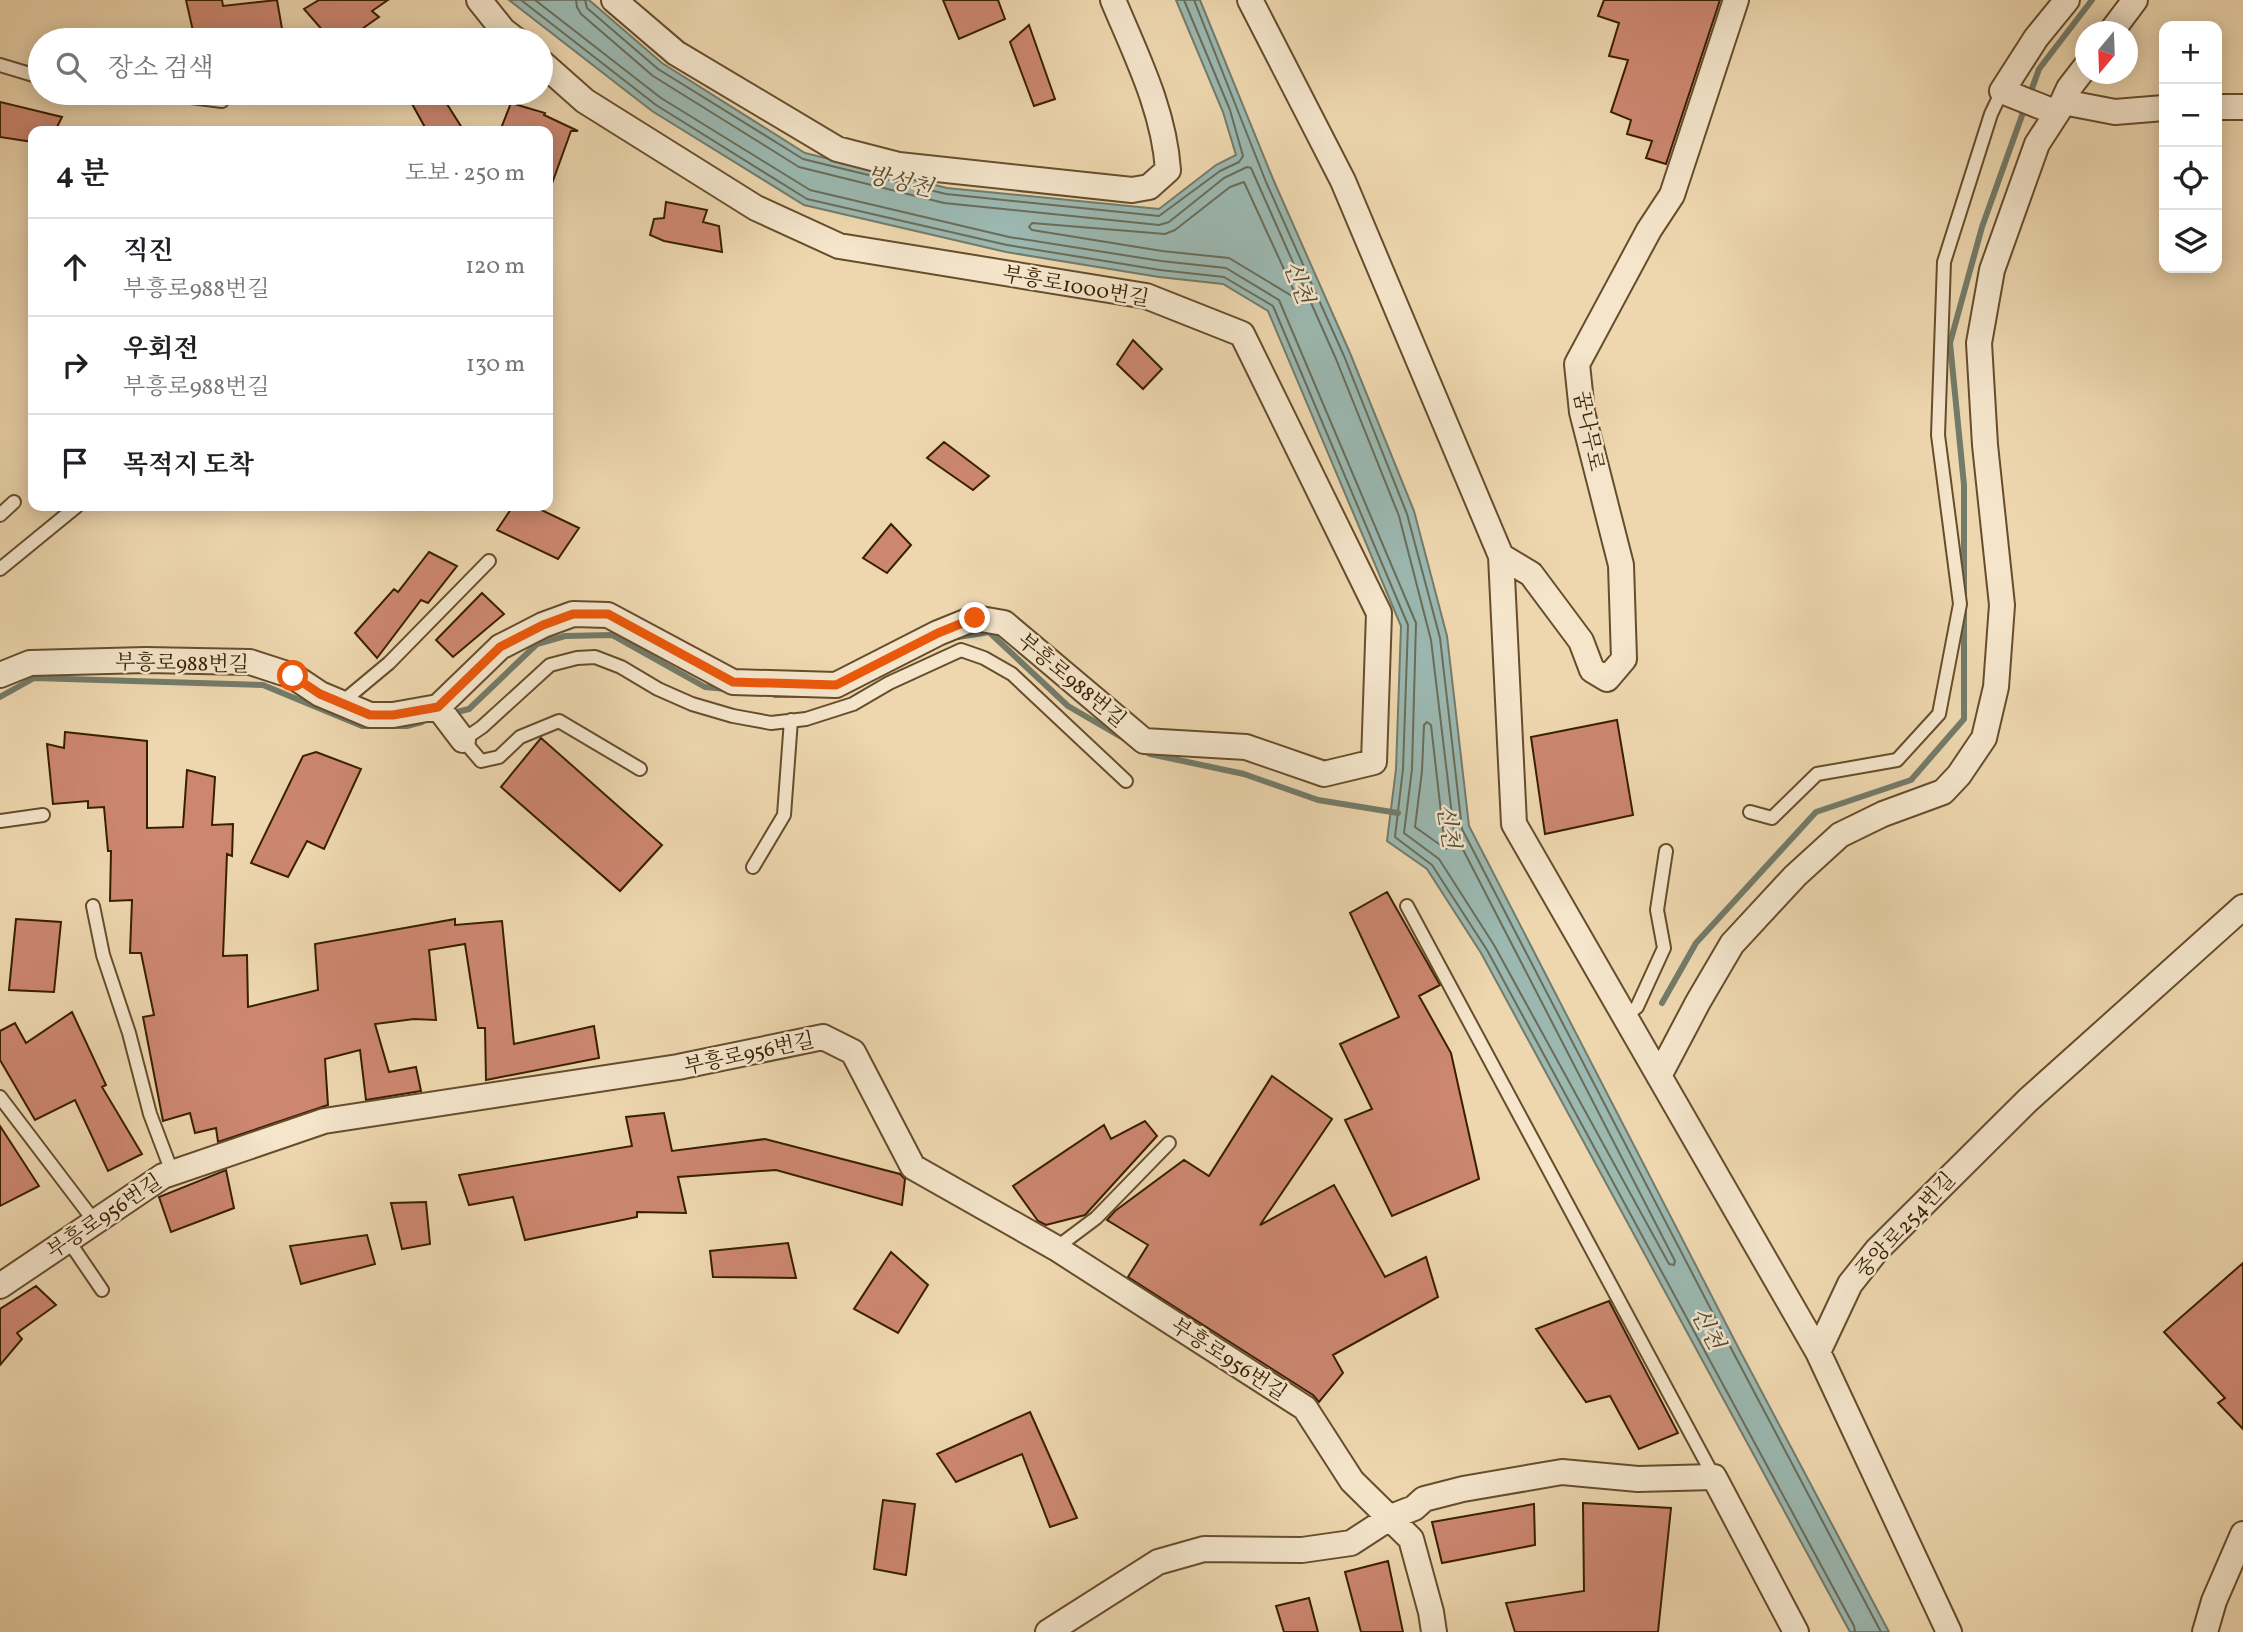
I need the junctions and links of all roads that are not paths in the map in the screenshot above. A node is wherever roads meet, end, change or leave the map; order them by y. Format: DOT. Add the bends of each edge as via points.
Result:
graph roads {
  1 [pos="479,0"];
  2 [pos="614,0"];
  3 [pos="1113,0"];
  4 [pos="1250,0"];
  5 [pos="1736,0"];
  6 [pos="2067,0"];
  7 [pos="2135,0"];
  8 [pos="2120,21"];
  9 [pos="501,28"];
  10 [pos="0,65"];
  11 [pos="28,73"];
  12 [pos="553,73"];
  13 [pos="2075,80"];
  14 [pos="2002,91"];
  15 [pos="2222,107"];
  16 [pos="2243,107"];
  17 [pos="2060,108"];
  18 [pos="2159,108"];
  19 [pos="14,502"];
  20 [pos="72,511"];
  21 [pos="0,514"];
  22 [pos="1501,556"];
  23 [pos="489,561"];
  24 [pos="0,569"];
  25 [pos="2,670"];
  26 [pos="341,702"];
  27 [pos="438,707"];
  28 [pos="791,720"];
  29 [pos="463,740"];
  30 [pos="1374,762"];
  31 [pos="640,769"];
  32 [pos="1126,781"];
  33 [pos="1750,812"];
  34 [pos="43,815"];
  35 [pos="0,821"];
  36 [pos="1666,851"];
  37 [pos="753,867"];
  38 [pos="93,906"];
  39 [pos="1407,906"];
  40 [pos="2243,907"];
  41 [pos="1625,1016"];
  42 [pos="1659,1076"];
  43 [pos="0,1097"];
  44 [pos="1169,1143"];
  45 [pos="172,1172"];
  46 [pos="95,1222"];
  47 [pos="68,1240"];
  48 [pos="1056,1248"];
  49 [pos="0,1286"];
  50 [pos="102,1290"];
  51 [pos="1818,1352"];
  52 [pos="1714,1477"];
  53 [pos="1391,1517"];
  54 [pos="2243,1534"];
  55 [pos="1048,1632"];
  56 [pos="1434,1632"];
  57 [pos="1796,1632"];
  58 [pos="1948,1632"];
  59 [pos="2205,1632"];
  1 -- 9 [label="street"];
  2 -- 3 [label="street" via="676,53 837,149 899,165 1132,190 1149,187 1168,170 1166,145"];
  4 -- 22 [label="street" via="1343,181"];
  5 -- 22 [label="street, 꿈나무로" via="1672,195 1577,364 1582,411 1621,565 1624,659 1607,679 1592,670 1581,641 1531,574"];
  6 -- 14 [label="street"];
  7 -- 8 [label="street"];
  10 -- 11 [label="lane"];
  12 -- 30 [label="street, 부흥로1000번길" via="585,101 756,208 839,246 1146,296 1242,334 1380,613"];
  13 -- 17 [label="street"];
  14 -- 17 [label="street"];
  14 -- 33 [label="lane" via="1944,262 1938,435 1960,604 1939,714 1897,760 1817,774 1772,818"];
  15 -- 16 [label="street"];
  17 -- 18 [label="street" via="2115,112"];
  17 -- 42 [label="street" via="2037,144 1992,270 1979,343 1984,444 2002,605 1997,687 1984,738 1943,792 1840,835 1795,876 1732,944"];
  19 -- 21 [label="lane"];
  20 -- 24 [label="lane"];
  22 -- 41 [label="street" via="1514,824"];
  23 -- 26 [label="lane" via="389,663"];
  25 -- 26 [label="street, 부흥로988번길" via="30,663 250,662 293,676"];
  26 -- 27 [label="street, 부흥로988번길" via="370,715"];
  27 -- 29 [label="street"];
  27 -- 30 [label="street, 부흥로988번길" via="500,647 573,614 608,614 733,682 836,685 975,618 1004,623 1144,741 1246,747 1324,774"];
  28 -- 29 [label="lane" via="771,723 733,716 692,704 595,657 576,658 550,665"];
  28 -- 32 [label="lane" via="853,704 961,650 1012,674"];
  28 -- 37 [label="lane" via="784,815"];
  29 -- 31 [label="lane" via="481,761 499,757 520,737 559,721"];
  34 -- 35 [label="lane"];
  36 -- 41 [label="lane" via="1657,910 1664,948 1637,1007"];
  38 -- 45 [label="lane" via="150,1114"];
  39 -- 52 [label="lane"];
  40 -- 51 [label="street, 중앙로254번길" via="2028,1100 1877,1250 1850,1284"];
  41 -- 42 [label="street"];
  42 -- 51 [label="street"];
  43 -- 46 [label="lane"];
  44 -- 48 [label="lane" via="1096,1218"];
  45 -- 46 [label="street, 부흥로956번길"];
  45 -- 48 [label="street, 부흥로956번길" via="324,1121 678,1068 823,1037 853,1052 913,1167"];
  46 -- 47 [label="street, 부흥로956번길"];
  47 -- 49 [label="street, 부흥로956번길"];
  47 -- 50 [label="lane"];
  48 -- 53 [label="street, 부흥로956번길" via="1305,1408 1352,1481"];
  51 -- 58 [label="street"];
  52 -- 53 [label="street" via="1638,1479 1562,1472 1450,1492 1424,1499"];
  52 -- 57 [label="street"];
  53 -- 55 [label="street" via="1351,1543 1302,1550 1204,1549 1158,1562"];
  53 -- 56 [label="street, 부흥로956번길" via="1411,1539"];
  54 -- 59 [label="street"];
}
